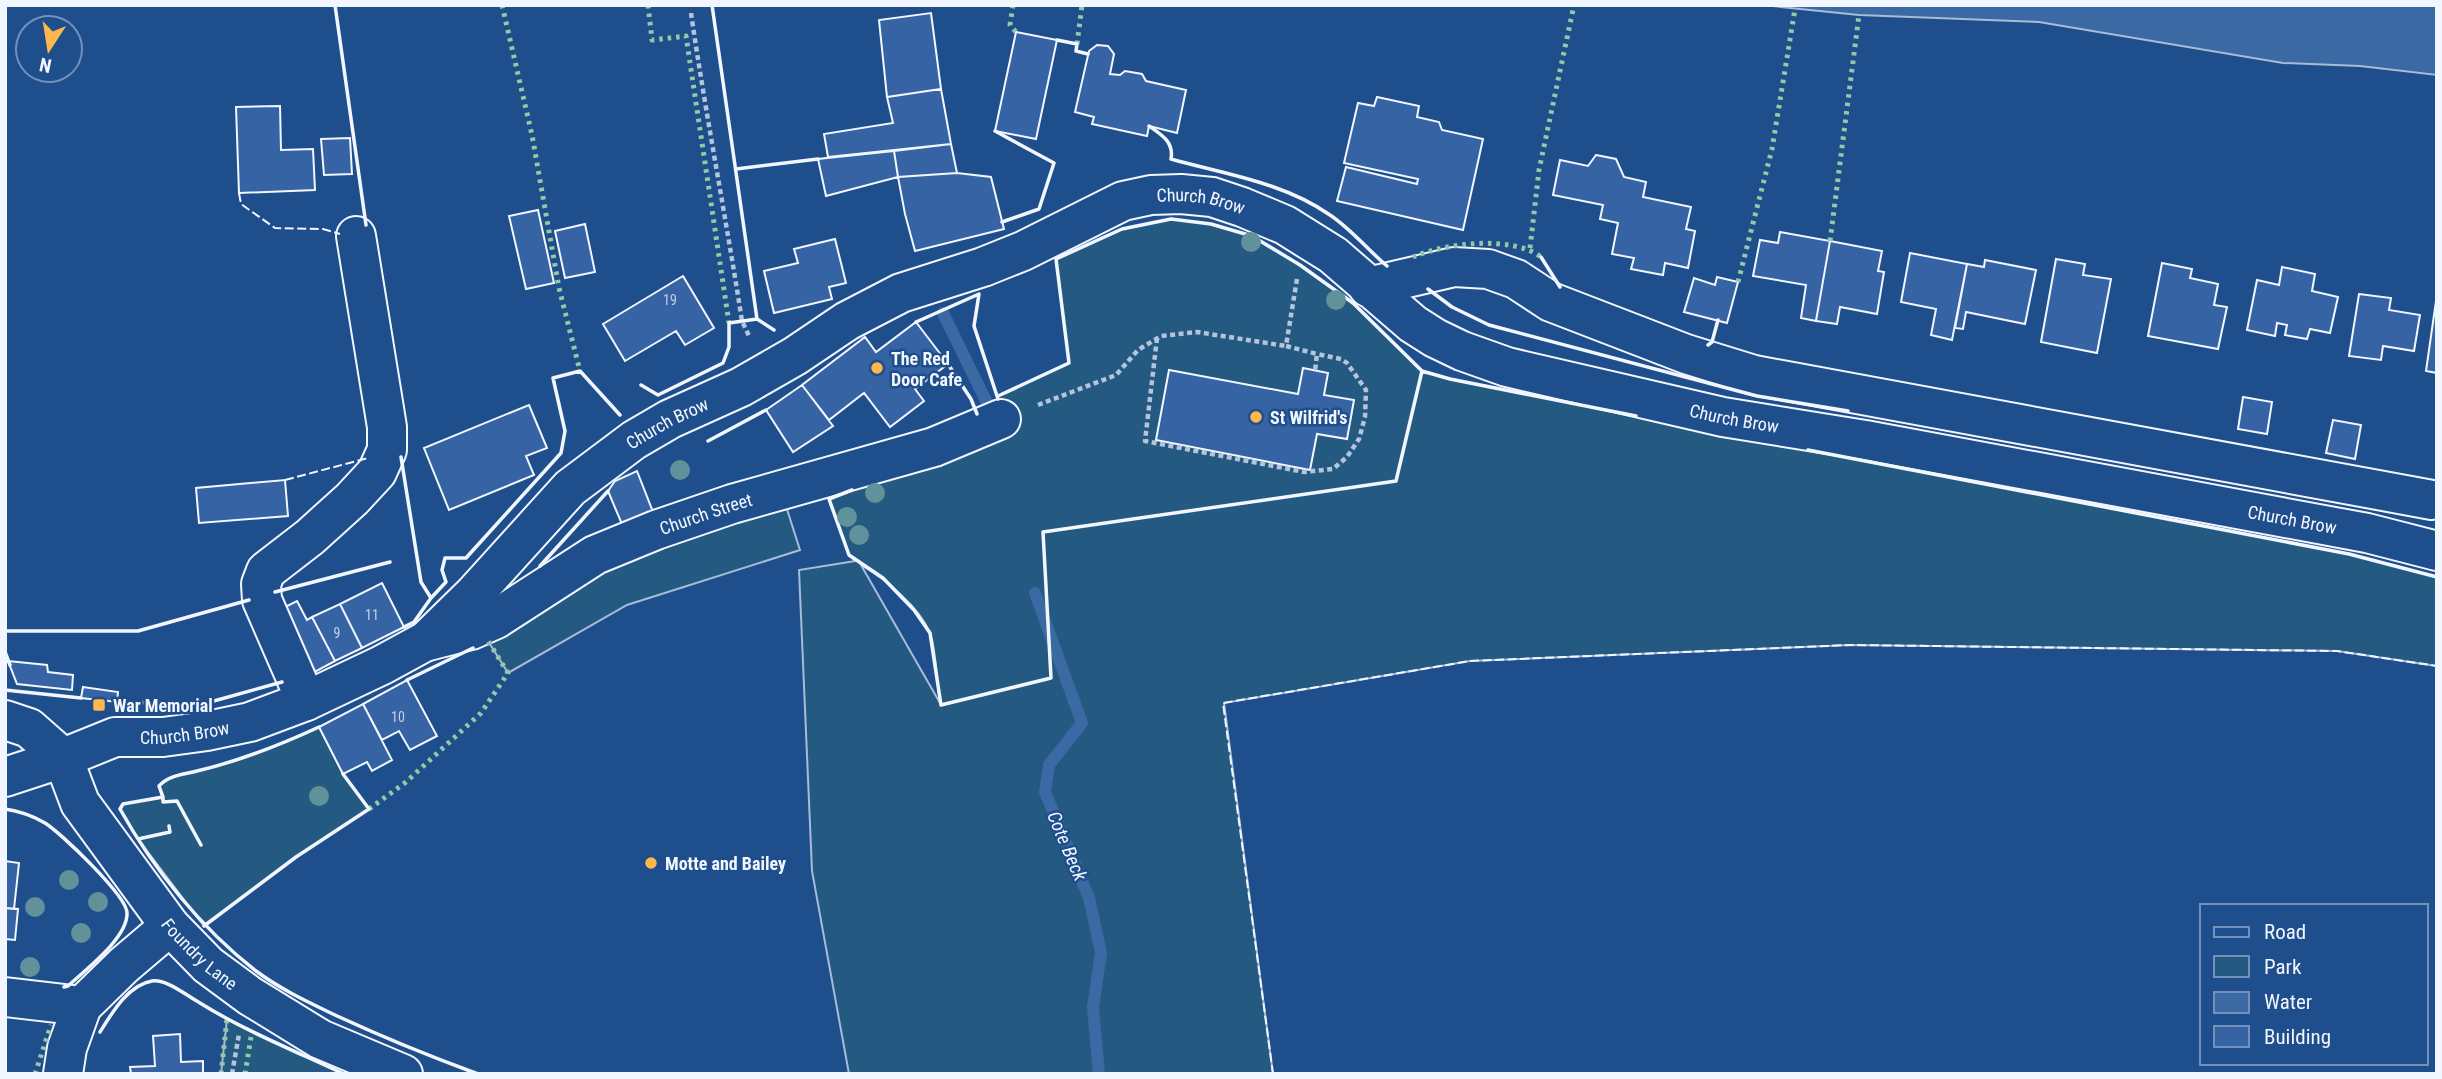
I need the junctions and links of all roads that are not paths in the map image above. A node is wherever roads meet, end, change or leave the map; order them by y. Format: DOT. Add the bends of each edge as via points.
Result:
graph roads {
  1 [pos="356,236"];
  2 [pos="1368,287"];
  3 [pos="1001,419"];
  4 [pos="2432,499"];
  5 [pos="2437,551"];
  6 [pos="426,641"];
  7 [pos="306,701"];
  8 [pos="5,720"];
  9 [pos="63,758"];
  10 [pos="5,777"];
  11 [pos="170,926"];
  12 [pos="5,997"];
  13 [pos="82,1006"];
  14 [pos="63,1074"];
  15 [pos="404,1074"];
  1 -- 7 [label="street" via="387,450 377,472 352,499 266,571 261,584 262,600"];
  2 -- 4 [label="street" via="1454,267 1488,269 1516,279 1551,302 1754,375"];
  2 -- 5 [label="street, Church Brow" via="1435,338 1507,367 1723,417 2367,533"];
  2 -- 6 [label="street, Church Brow" via="1308,238 1242,207 1212,197 1181,194 1123,201 1023,251 901,293 767,372 634,440 570,488"];
  3 -- 6 [label="street, Church Street" via="934,447 656,530 595,555 496,619"];
  6 -- 7 [label="street, Church Brow"];
  7 -- 9 [label="street, Church Brow" via="206,732 115,737"];
  8 -- 9 [label="street" via="29,728"];
  9 -- 10 [label="street, Church Brow"];
  9 -- 11 [label="street, Foundry Lane" via="80,803"];
  11 -- 13 [label="street"];
  11 -- 15 [label="street, Foundry Lane" via="208,965 250,996 320,1039"];
  12 -- 13 [label="street"];
  13 -- 14 [label="street"];
}
